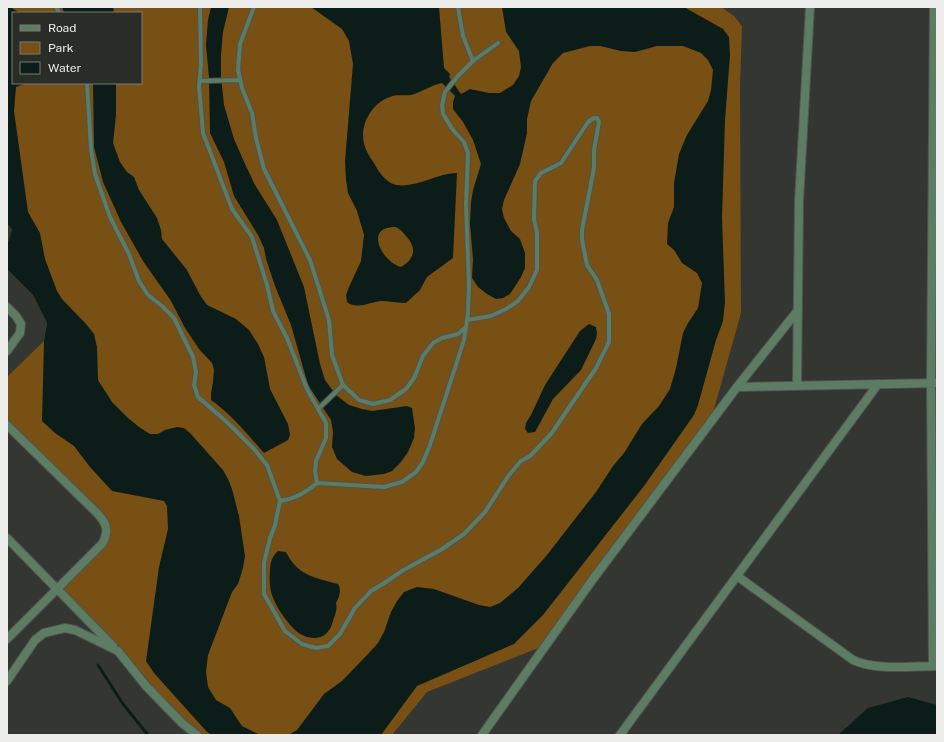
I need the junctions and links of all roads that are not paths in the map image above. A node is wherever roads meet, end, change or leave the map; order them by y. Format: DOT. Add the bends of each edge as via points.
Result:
graph roads {
  1 [pos="200,7"];
  2 [pos="254,7"];
  3 [pos="458,7"];
  4 [pos="810,7"];
  5 [pos="934,7"];
  6 [pos="498,44"];
  7 [pos="473,61"];
  8 [pos="239,80"];
  9 [pos="201,81"];
  10 [pos="87,84"];
  11 [pos="7,307"];
  12 [pos="798,310"];
  13 [pos="467,320"];
  14 [pos="466,327"];
  15 [pos="7,351"];
  16 [pos="934,383"];
  17 [pos="878,384"];
  18 [pos="342,386"];
  19 [pos="797,386"];
  20 [pos="737,387"];
  21 [pos="319,408"];
  22 [pos="7,425"];
  23 [pos="317,483"];
  24 [pos="280,501"];
  25 [pos="7,538"];
  26 [pos="737,576"];
  27 [pos="56,589"];
  28 [pos="7,638"];
  29 [pos="118,651"];
  30 [pos="935,666"];
  31 [pos="7,681"];
  32 [pos="197,735"];
  33 [pos="482,735"];
  34 [pos="620,735"];
  1 -- 9 [label="lane"];
  2 -- 8 [label="lane" via="240,44"];
  3 -- 7 [label="lane" via="463,36"];
  4 -- 12 [label="street" via="799,201"];
  5 -- 16 [label="street"];
  6 -- 7 [label="lane"];
  7 -- 13 [label="lane" via="444,92 442,105 443,114 464,142 468,153 466,206 470,285"];
  8 -- 9 [label="lane"];
  8 -- 18 [label="lane" via="252,113 264,169 310,260 329,320 332,355"];
  9 -- 21 [label="lane" via="203,134 232,210 252,236 273,311 287,338 306,389"];
  10 -- 24 [label="lane" via="95,174 110,217 148,295 174,318 193,357 196,372 194,385 198,397 254,448 267,465"];
  11 -- 15 [label="street" via="21,324 20,334"];
  12 -- 19 [label="street"];
  12 -- 20 [label="street"];
  13 -- 14 [label="lane"];
  13 -- 24 [label="lane" via="491,316 506,309 518,301 529,287 537,270 535,181 541,173 561,162 588,122 598,118 594,168 582,240 587,265 597,280 609,314 609,342 596,368 551,434 508,475 485,512 464,534 370,591 355,608 340,634 328,646 316,648 302,644 285,631 264,594 264,563"];
  14 -- 18 [label="lane" via="458,334 433,343 423,356 414,378 406,389 390,400 373,404 359,400"];
  14 -- 23 [label="lane" via="437,424 423,462 416,472 402,482 384,486"];
  16 -- 17 [label="street"];
  16 -- 30 [label="street"];
  17 -- 19 [label="street"];
  17 -- 26 [label="street"];
  18 -- 21 [label="lane"];
  19 -- 20 [label="street"];
  20 -- 33 [label="street" via="593,579"];
  21 -- 23 [label="lane" via="326,423 326,438 316,461"];
  22 -- 27 [label="street" via="94,510 107,528 102,544"];
  23 -- 24 [label="lane" via="307,492 290,500"];
  25 -- 27 [label="street"];
  26 -- 30 [label="street" via="863,665"];
  26 -- 34 [label="street"];
  27 -- 28 [label="street"];
  27 -- 29 [label="street"];
  29 -- 31 [label="street" via="75,630 65,628 44,633 35,640"];
  29 -- 32 [label="street" via="146,686"];
}
